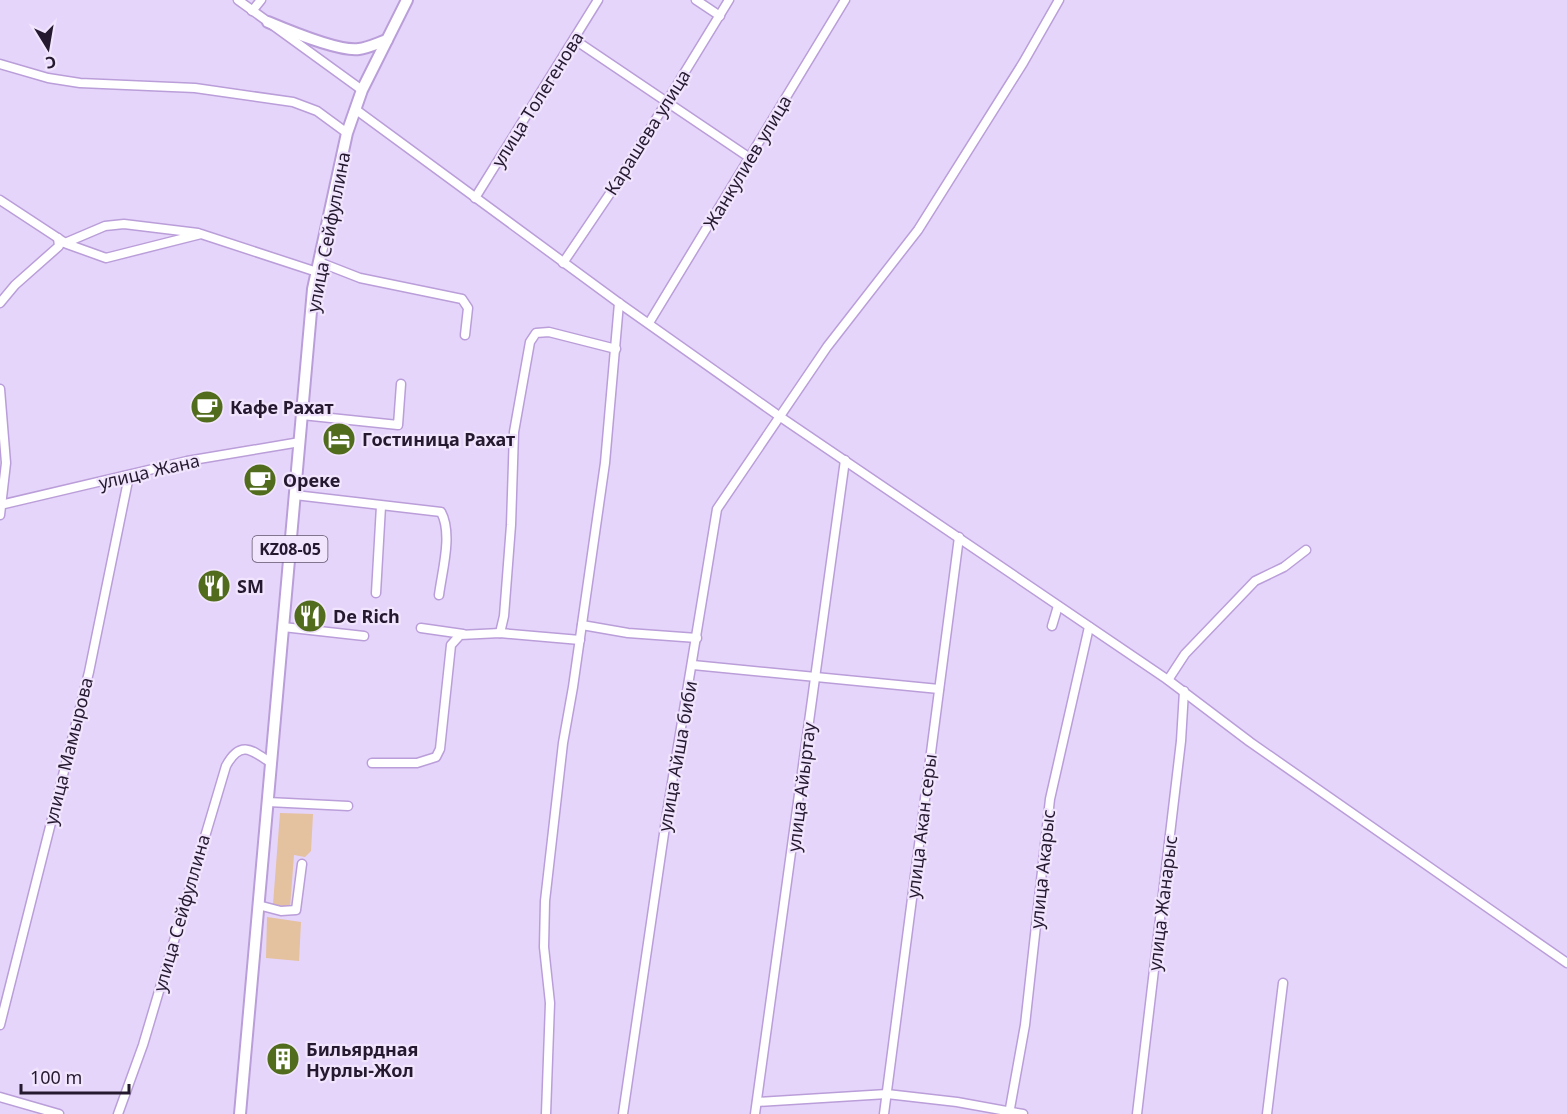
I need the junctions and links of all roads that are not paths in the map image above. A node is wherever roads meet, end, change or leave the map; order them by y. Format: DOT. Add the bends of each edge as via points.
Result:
graph roads {
  1 [pos="238,0"];
  2 [pos="261,0"];
  3 [pos="407,0"];
  4 [pos="598,0"];
  5 [pos="696,0"];
  6 [pos="729,0"];
  7 [pos="845,0"];
  8 [pos="1059,0"];
  9 [pos="252,11"];
  10 [pos="720,16"];
  11 [pos="267,22"];
  12 [pos="387,40"];
  13 [pos="574,40"];
  14 [pos="0,64"];
  15 [pos="362,90"];
  16 [pos="667,101"];
  17 [pos="355,108"];
  18 [pos="347,133"];
  19 [pos="750,158"];
  20 [pos="475,198"];
  21 [pos="0,200"];
  22 [pos="201,234"];
  23 [pos="62,241"];
  24 [pos="563,263"];
  25 [pos="318,267"];
  26 [pos="0,303"];
  27 [pos="619,303"];
  28 [pos="649,323"];
  29 [pos="465,335"];
  30 [pos="616,349"];
  31 [pos="401,384"];
  32 [pos="0,389"];
  33 [pos="302,415"];
  34 [pos="779,416"];
  35 [pos="300,442"];
  36 [pos="845,460"];
  37 [pos="129,476"];
  38 [pos="295,495"];
  39 [pos="1,505"];
  40 [pos="381,506"];
  41 [pos="0,515"];
  42 [pos="958,537"];
  43 [pos="1306,550"];
  44 [pos="376,593"];
  45 [pos="439,595"];
  46 [pos="1058,606"];
  47 [pos="582,625"];
  48 [pos="1052,626"];
  49 [pos="283,627"];
  50 [pos="1089,627"];
  51 [pos="421,628"];
  52 [pos="500,633"];
  53 [pos="464,634"];
  54 [pos="364,636"];
  55 [pos="697,638"];
  56 [pos="580,640"];
  57 [pos="693,665"];
  58 [pos="815,677"];
  59 [pos="1168,680"];
  60 [pos="939,689"];
  61 [pos="1184,691"];
  62 [pos="271,763"];
  63 [pos="372,763"];
  64 [pos="268,802"];
  65 [pos="348,806"];
  66 [pos="302,864"];
  67 [pos="258,905"];
  68 [pos="1567,963"];
  69 [pos="1283,983"];
  70 [pos="0,1025"];
  71 [pos="887,1094"];
  72 [pos="0,1097"];
  73 [pos="757,1102"];
  74 [pos="1009,1113"];
  75 [pos="59,1114"];
  76 [pos="118,1114"];
  77 [pos="240,1114"];
  78 [pos="546,1114"];
  79 [pos="623,1114"];
  80 [pos="755,1114"];
  81 [pos="884,1114"];
  82 [pos="1023,1114"];
  83 [pos="1137,1114"];
  84 [pos="1267,1114"];
  1 -- 9 [label="street"];
  2 -- 9 [label="street"];
  3 -- 12 [label="main road, улица Сейфуллина / KZ08-05"];
  4 -- 13 [label="street, улица Толегенова"];
  5 -- 10 [label="street"];
  6 -- 10 [label="street, Карашева улица"];
  7 -- 19 [label="street, Жанкулиев улица"];
  8 -- 34 [label="street, улица Айша биби" via="918,230"];
  9 -- 11 [label="street"];
  10 -- 16 [label="street, Карашева улица"];
  11 -- 12 [label="main road" via="351,49"];
  11 -- 15 [label="street"];
  12 -- 15 [label="main road, улица Сейфуллина / KZ08-05"];
  13 -- 16 [label="street"];
  13 -- 20 [label="street, улица Толегенова"];
  14 -- 18 [label="street" via="80,83 195,88 293,102 317,111"];
  15 -- 17 [label="main road, улица Сейфуллина / KZ08-05"];
  16 -- 19 [label="street"];
  16 -- 24 [label="street, Карашева улица"];
  17 -- 18 [label="main road, улица Сейфуллина / KZ08-05"];
  17 -- 20 [label="street"];
  18 -- 25 [label="main road, улица Сейфуллина / KZ08-05"];
  19 -- 28 [label="street, Жанкулиев улица"];
  20 -- 24 [label="street"];
  21 -- 23 [label="street"];
  22 -- 23 [label="street" via="124,224 105,226"];
  22 -- 23 [label="street" via="117,257 100,257"];
  22 -- 25 [label="street"];
  23 -- 26 [label="street"];
  24 -- 27 [label="street"];
  25 -- 29 [label="street" via="462,299 468,308"];
  25 -- 33 [label="main road, улица Сейфуллина / KZ08-05"];
  27 -- 28 [label="street"];
  27 -- 30 [label="street"];
  28 -- 34 [label="street"];
  30 -- 47 [label="street" via="605,463"];
  30 -- 52 [label="street" via="549,332 536,333 530,342 514,432 511,525"];
  31 -- 33 [label="street" via="398,426"];
  32 -- 39 [label="street" via="6,463"];
  33 -- 35 [label="main road, улица Сейфуллина / KZ08-05"];
  34 -- 36 [label="street"];
  34 -- 55 [label="street, улица Айша биби" via="717,509"];
  35 -- 37 [label="street, улица Жана" via="187,461"];
  35 -- 38 [label="main road, улица Сейфуллина / KZ08-05"];
  36 -- 42 [label="street"];
  36 -- 58 [label="street, улица Айыртау"];
  37 -- 39 [label="street, улица Жана"];
  37 -- 70 [label="street, улица Мамырова" via="89,672"];
  38 -- 40 [label="street"];
  38 -- 49 [label="main road, улица Сейфуллина / KZ08-05"];
  39 -- 41 [label="street"];
  40 -- 44 [label="street"];
  40 -- 45 [label="street" via="441,512 446,540"];
  42 -- 46 [label="street"];
  42 -- 60 [label="street, улица Акан серы"];
  43 -- 59 [label="street" via="1284,567 1255,581 1185,654"];
  46 -- 48 [label="street"];
  46 -- 50 [label="street"];
  47 -- 55 [label="street"];
  47 -- 56 [label="street"];
  49 -- 54 [label="street"];
  49 -- 62 [label="main road, улица Сейфуллина / KZ08-05"];
  50 -- 59 [label="street"];
  50 -- 74 [label="street, улица Акарыс" via="1050,799 1026,1014"];
  51 -- 53 [label="street"];
  52 -- 53 [label="street"];
  52 -- 56 [label="street"];
  53 -- 63 [label="street" via="451,645 436,757 417,763"];
  55 -- 57 [label="street, улица Айша биби"];
  56 -- 78 [label="street" via="562,743 545,901 544,947 550,1003"];
  57 -- 58 [label="street"];
  57 -- 79 [label="street, улица Айша биби" via="666,813"];
  58 -- 60 [label="street"];
  58 -- 73 [label="street, улица Айыртау"];
  59 -- 61 [label="street"];
  60 -- 71 [label="street, улица Акан серы"];
  61 -- 68 [label="street" via="1250,742"];
  61 -- 83 [label="street, улица Жанарыс"];
  62 -- 64 [label="main road, улица Сейфуллина / KZ08-05"];
  62 -- 76 [label="street, улица Сейфуллина" via="255,752 240,749 233,752 226,766 143,1045"];
  64 -- 65 [label="street"];
  64 -- 67 [label="main road, улица Сейфуллина / KZ08-05"];
  66 -- 67 [label="street" via="296,910"];
  67 -- 77 [label="main road, улица Сейфуллина / KZ08-05"];
  69 -- 84 [label="street"];
  71 -- 73 [label="street"];
  71 -- 74 [label="street"];
  71 -- 81 [label="street, улица Акан серы"];
  72 -- 75 [label="street"];
  73 -- 80 [label="street, улица Айыртау"];
  74 -- 82 [label="street"];
}
